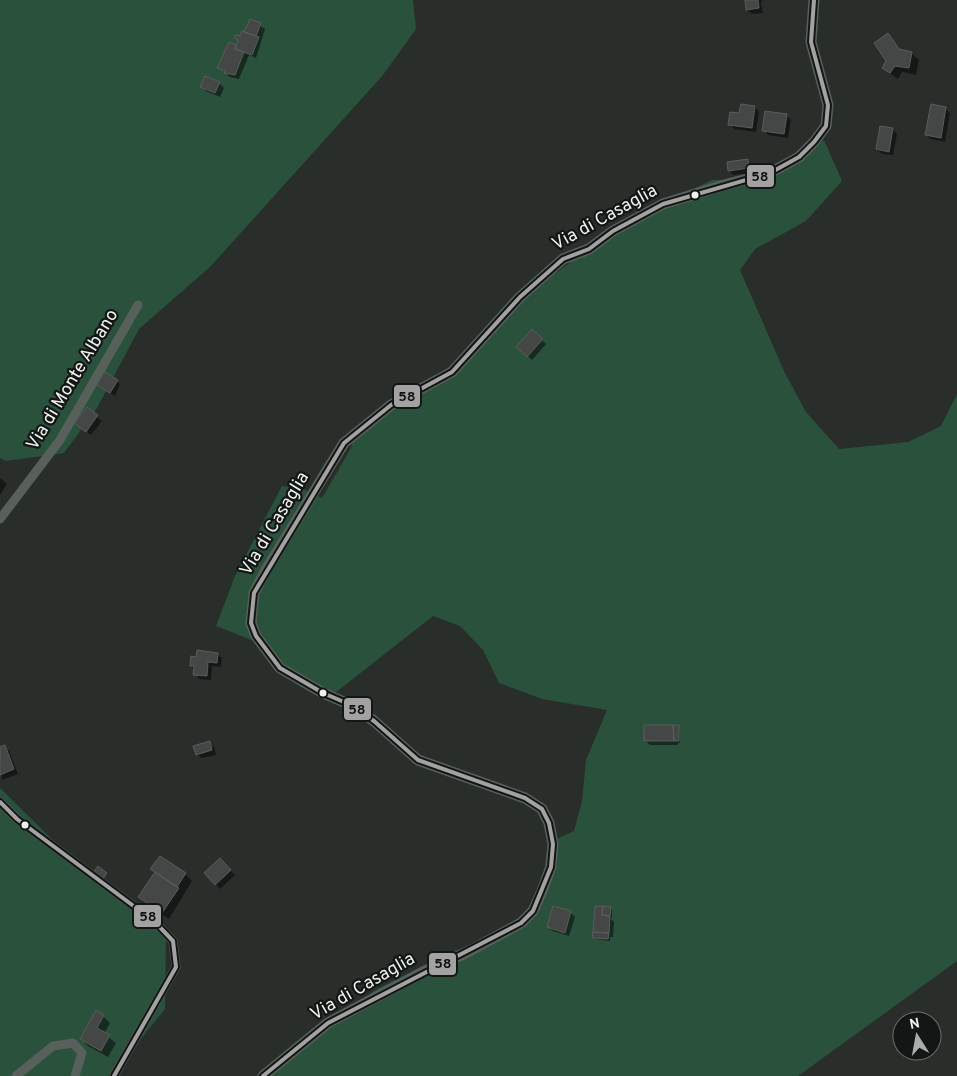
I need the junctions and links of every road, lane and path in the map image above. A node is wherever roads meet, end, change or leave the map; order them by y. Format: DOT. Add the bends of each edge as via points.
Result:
graph roads {
  1 [pos="814,0"];
  2 [pos="138,305"];
  3 [pos="0,519"];
  4 [pos="0,802"];
  5 [pos="16,1076"];
  6 [pos="75,1076"];
  7 [pos="114,1076"];
  8 [pos="263,1076"];
  1 -- 8 [label="street, Via di Casaglia" via="811,42 828,105 826,126 814,142 799,157 770,174 724,184 663,204 613,231 589,249 563,259 520,297 452,372 391,406 344,443 254,593 251,622 256,636 280,668 351,705 418,760 525,798 536,805 542,809 549,823 552,844 551,867 542,891 533,912 521,923 328,1023"];
  2 -- 3 [label="street, Via di Monte Albano" via="60,440"];
  4 -- 7 [label="street" via="17,819 148,916 172,941 176,966"];
  5 -- 6 [label="street" via="53,1046 73,1043 82,1054"];
}
